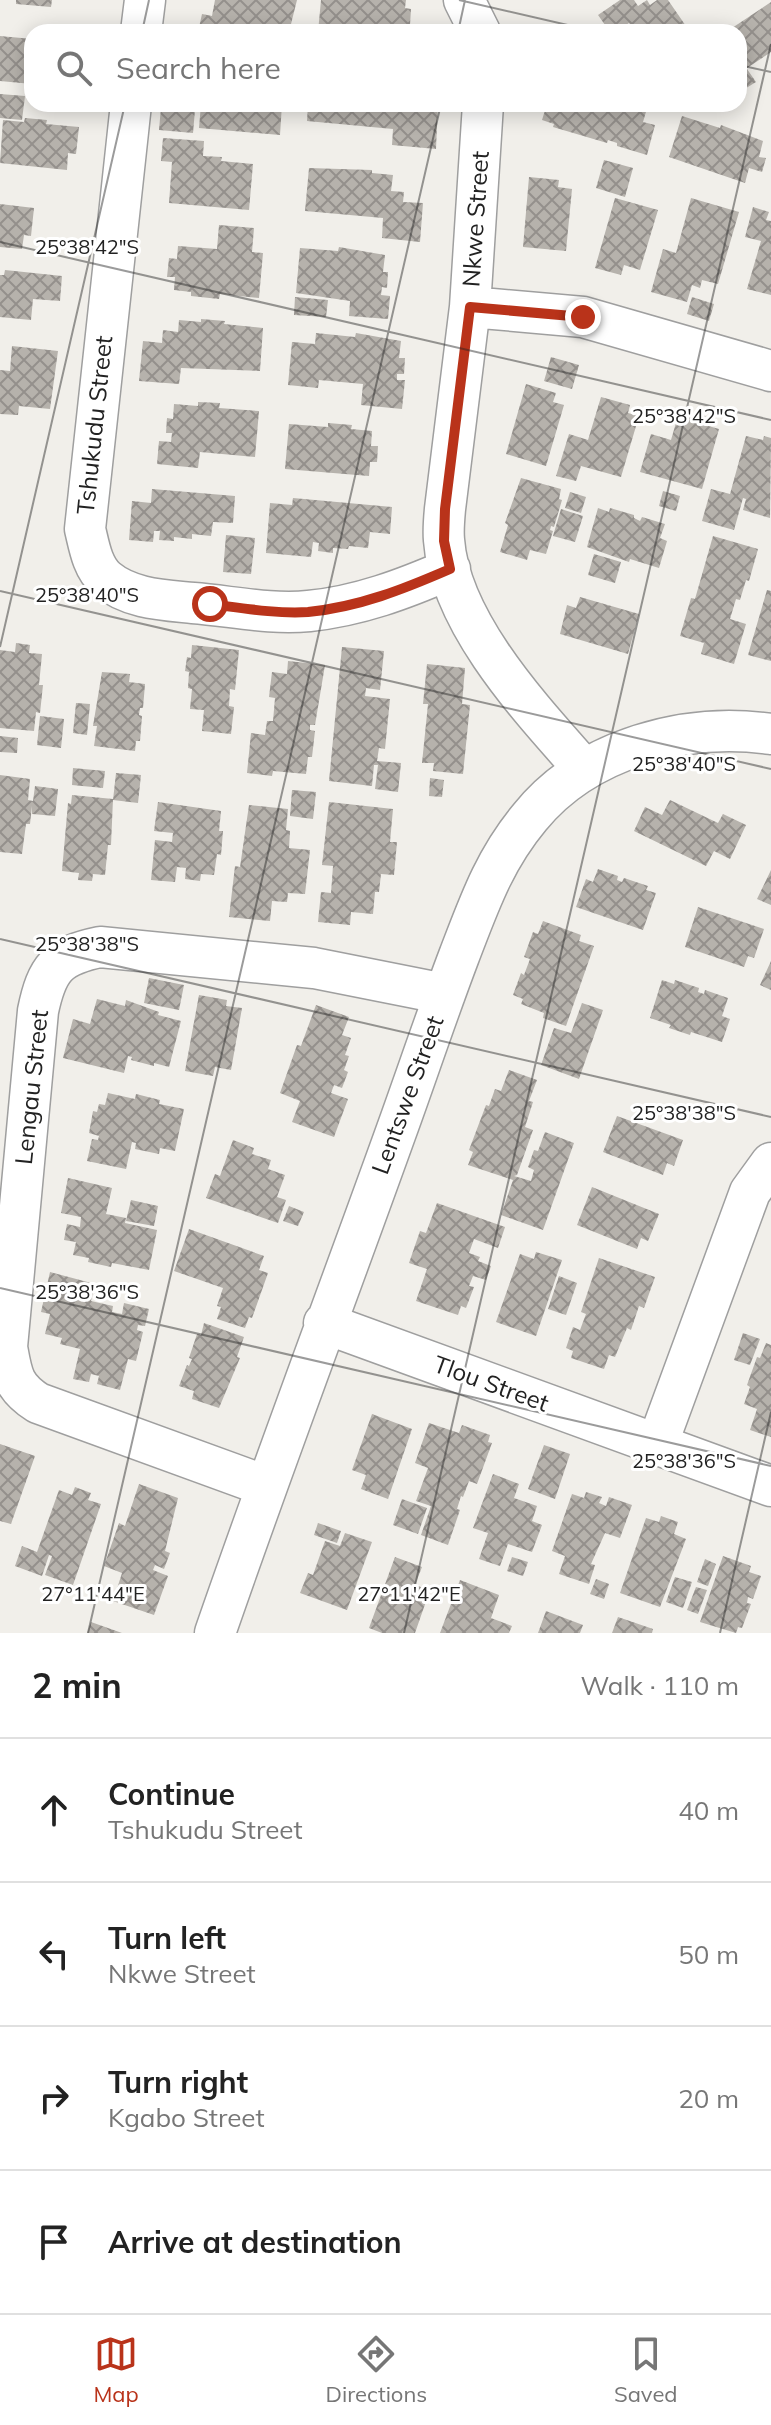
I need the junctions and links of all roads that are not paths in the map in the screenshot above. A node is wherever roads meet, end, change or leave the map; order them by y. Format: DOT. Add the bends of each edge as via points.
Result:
graph roads {
  1 [pos="145,0"];
  2 [pos="464,0"];
  3 [pos="142,24"];
  4 [pos="476,24"];
  5 [pos="130,112"];
  6 [pos="482,112"];
  7 [pos="470,307"];
  8 [pos="771,371"];
  9 [pos="450,569"];
  10 [pos="771,734"];
  11 [pos="584,769"];
  12 [pos="445,994"];
  13 [pos="771,1163"];
  14 [pos="324,1323"];
  15 [pos="657,1445"];
  16 [pos="266,1486"];
  17 [pos="771,1486"];
  18 [pos="215,1633"];
  1 -- 3 [label="street"];
  2 -- 4 [label="street"];
  5 -- 9 [label="street, Tshukudu Street" via="85,529 103,577 126,592 154,599 307,612 397,592"];
  6 -- 7 [label="street, Nkwe Street"];
  7 -- 8 [label="street" via="583,317"];
  7 -- 9 [label="street, Nkwe Street" via="445,509"];
  9 -- 11 [label="street, Nkwe Street" via="467,617 524,701"];
  10 -- 11 [label="street, Lentswe Street" via="704,731 662,739"];
  11 -- 12 [label="street, Lentswe Street" via="531,815 495,867"];
  12 -- 14 [label="street, Lentswe Street"];
  12 -- 16 [label="street, Lengau Street" via="314,968 100,947 74,953 44,984 7,1347 11,1374 21,1392 38,1403"];
  13 -- 15 [label="street" via="750,1192"];
  14 -- 15 [label="street, Tlou Street"];
  14 -- 16 [label="street, Lentswe Street"];
  15 -- 17 [label="street, Tlou Street"];
  16 -- 18 [label="street, Lentswe Street"];
}
